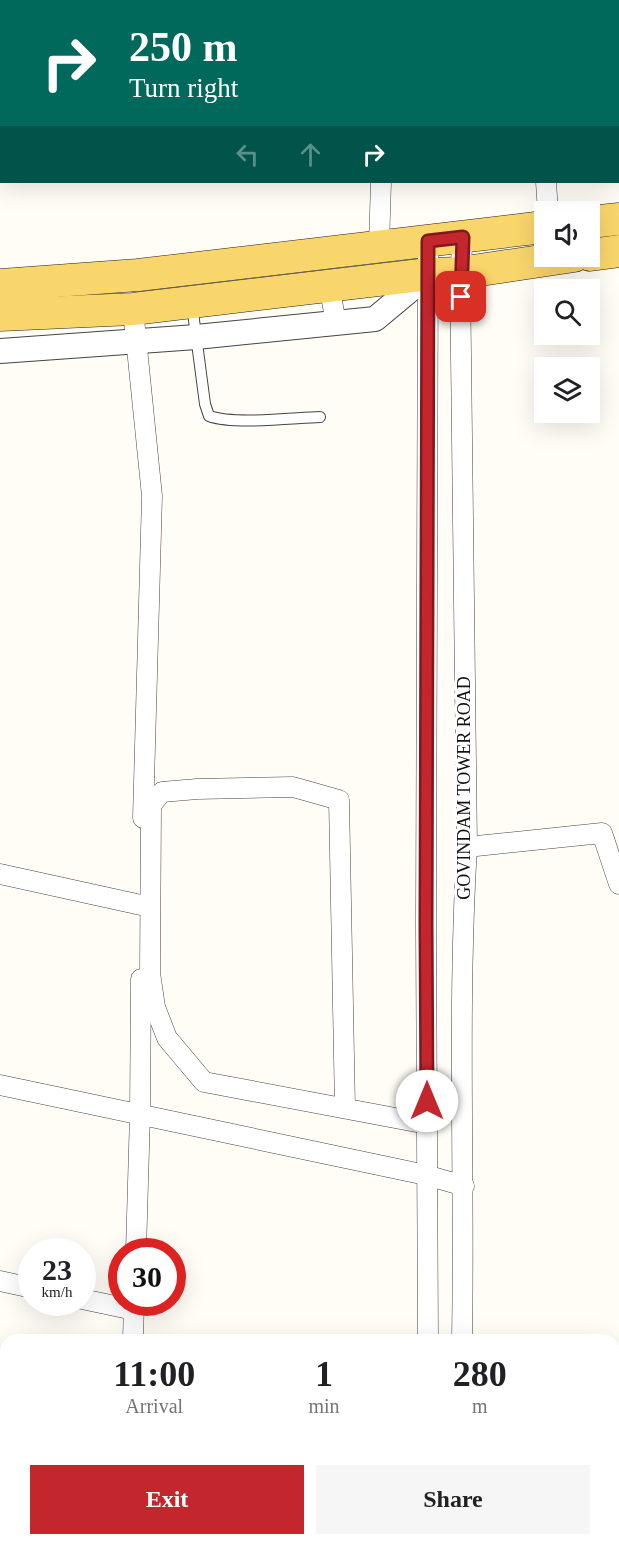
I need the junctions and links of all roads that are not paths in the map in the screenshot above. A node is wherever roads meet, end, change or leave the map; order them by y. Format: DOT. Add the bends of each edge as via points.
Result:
graph roads {
  1 [pos="381,183"];
  2 [pos="546,183"];
  3 [pos="547,201"];
  4 [pos="619,219"];
  5 [pos="600,221"];
  6 [pos="534,228"];
  7 [pos="463,237"];
  8 [pos="428,241"];
  9 [pos="379,246"];
  10 [pos="619,251"];
  11 [pos="600,254"];
  12 [pos="534,262"];
  13 [pos="460,273"];
  14 [pos="429,274"];
  15 [pos="0,285"];
  16 [pos="189,285"];
  17 [pos="329,285"];
  18 [pos="133,309"];
  19 [pos="0,315"];
  20 [pos="336,323"];
  21 [pos="196,337"];
  22 [pos="136,341"];
  23 [pos="0,351"];
  24 [pos="320,417"];
  25 [pos="611,832"];
  26 [pos="467,848"];
  27 [pos="0,874"];
  28 [pos="619,885"];
  29 [pos="141,905"];
  30 [pos="0,1085"];
  31 [pos="345,1108"];
  32 [pos="140,1114"];
  33 [pos="427,1124"];
  34 [pos="426,1175"];
  35 [pos="464,1186"];
  36 [pos="136,1238"];
  37 [pos="0,1281"];
  38 [pos="18,1285"];
  39 [pos="134,1316"];
  40 [pos="133,1334"];
  41 [pos="428,1334"];
  42 [pos="462,1334"];
  1 -- 9 [label="street"];
  2 -- 3 [label="street"];
  4 -- 5 [label="main road"];
  6 -- 7 [label="main road"];
  7 -- 8 [label="main road"];
  7 -- 13 [label="street, GOVINDAM TOWER ROAD"];
  8 -- 9 [label="main road"];
  8 -- 14 [label="street, GOVINDAM TOWER ROAD"];
  9 -- 16 [label="main road"];
  10 -- 11 [label="main road"];
  12 -- 13 [label="main road"];
  13 -- 14 [label="main road"];
  13 -- 26 [label="street, GOVINDAM TOWER ROAD"];
  14 -- 17 [label="main road"];
  14 -- 20 [label="street" via="375,319"];
  14 -- 33 [label="street, GOVINDAM TOWER ROAD"];
  15 -- 16 [label="main road"];
  16 -- 17 [label="main road"];
  16 -- 18 [label="main road"];
  16 -- 21 [label="lane"];
  17 -- 20 [label="street"];
  18 -- 19 [label="main road"];
  18 -- 22 [label="street"];
  20 -- 21 [label="street"];
  21 -- 22 [label="street"];
  21 -- 24 [label="lane" via="209,416 220,420"];
  22 -- 23 [label="street"];
  22 -- 29 [label="street" via="152,496"];
  25 -- 26 [label="street"];
  25 -- 28 [label="street"];
  26 -- 35 [label="street, GOVINDAM TOWER ROAD" via="463,924"];
  27 -- 29 [label="street"];
  29 -- 32 [label="street"];
  30 -- 32 [label="street"];
  31 -- 31 [label="street" via="204,1082 167,1038 155,1007 150,973 151,805 162,792 292,787 339,800"];
  31 -- 33 [label="street"];
  32 -- 34 [label="street"];
  32 -- 36 [label="street"];
  33 -- 34 [label="street, GOVINDAM TOWER ROAD"];
  34 -- 35 [label="street"];
  34 -- 41 [label="street, GOVINDAM TOWER ROAD"];
  35 -- 42 [label="street, GOVINDAM TOWER ROAD"];
  37 -- 38 [label="street"];
  39 -- 40 [label="street"];
}
